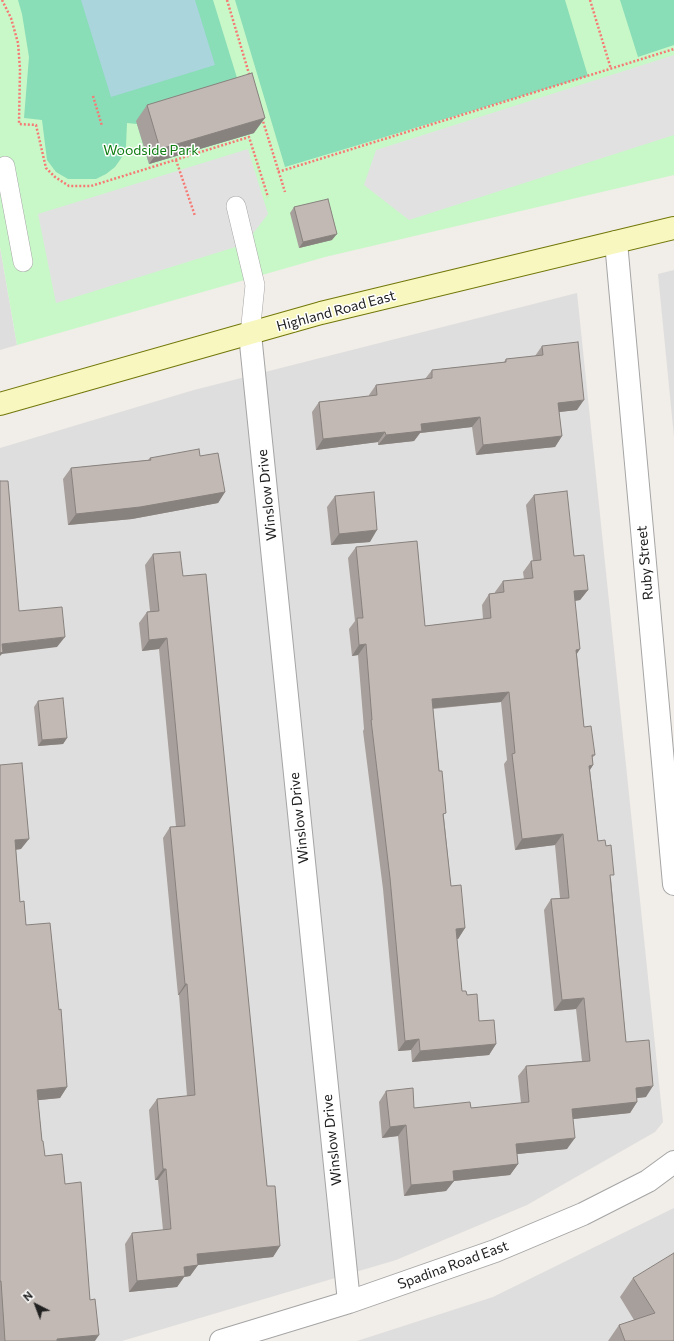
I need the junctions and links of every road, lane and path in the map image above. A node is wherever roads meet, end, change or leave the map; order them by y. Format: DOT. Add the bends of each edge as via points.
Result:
graph roads {
  1 [pos="2,0"];
  2 [pos="227,0"];
  3 [pos="590,0"];
  4 [pos="674,50"];
  5 [pos="611,69"];
  6 [pos="251,82"];
  7 [pos="92,96"];
  8 [pos="260,112"];
  9 [pos="102,126"];
  10 [pos="176,160"];
  11 [pos="5,166"];
  12 [pos="278,172"];
  13 [pos="285,192"];
  14 [pos="268,197"];
  15 [pos="236,206"];
  16 [pos="195,216"];
  17 [pos="674,228"];
  18 [pos="616,242"];
  19 [pos="22,262"];
  20 [pos="250,334"];
  21 [pos="0,404"];
  22 [pos="674,884"];
  23 [pos="674,1162"];
  24 [pos="349,1302"];
  25 [pos="220,1341"];
  1 -- 10 [label="path" via="11,18 18,43 19,124 36,125 46,168 54,177 69,186 91,186"];
  2 -- 6 [label="path"];
  3 -- 5 [label="path"];
  4 -- 5 [label="path"];
  5 -- 12 [label="path"];
  7 -- 9 [label="path"];
  8 -- 12 [label="path"];
  10 -- 14 [label="path" via="249,137"];
  10 -- 16 [label="path"];
  11 -- 19 [label="lane"];
  12 -- 13 [label="path"];
  15 -- 20 [label="lane" via="255,285"];
  17 -- 18 [label="street, Highland Road East"];
  18 -- 20 [label="street, Highland Road East" via="321,313"];
  18 -- 22 [label="street, Ruby Street"];
  20 -- 21 [label="street, Highland Road East"];
  20 -- 24 [label="street, Winslow Drive"];
  23 -- 24 [label="street, Spadina Road East" via="648,1181 583,1214 495,1251"];
  24 -- 25 [label="street, Spadina Road East"];
}
